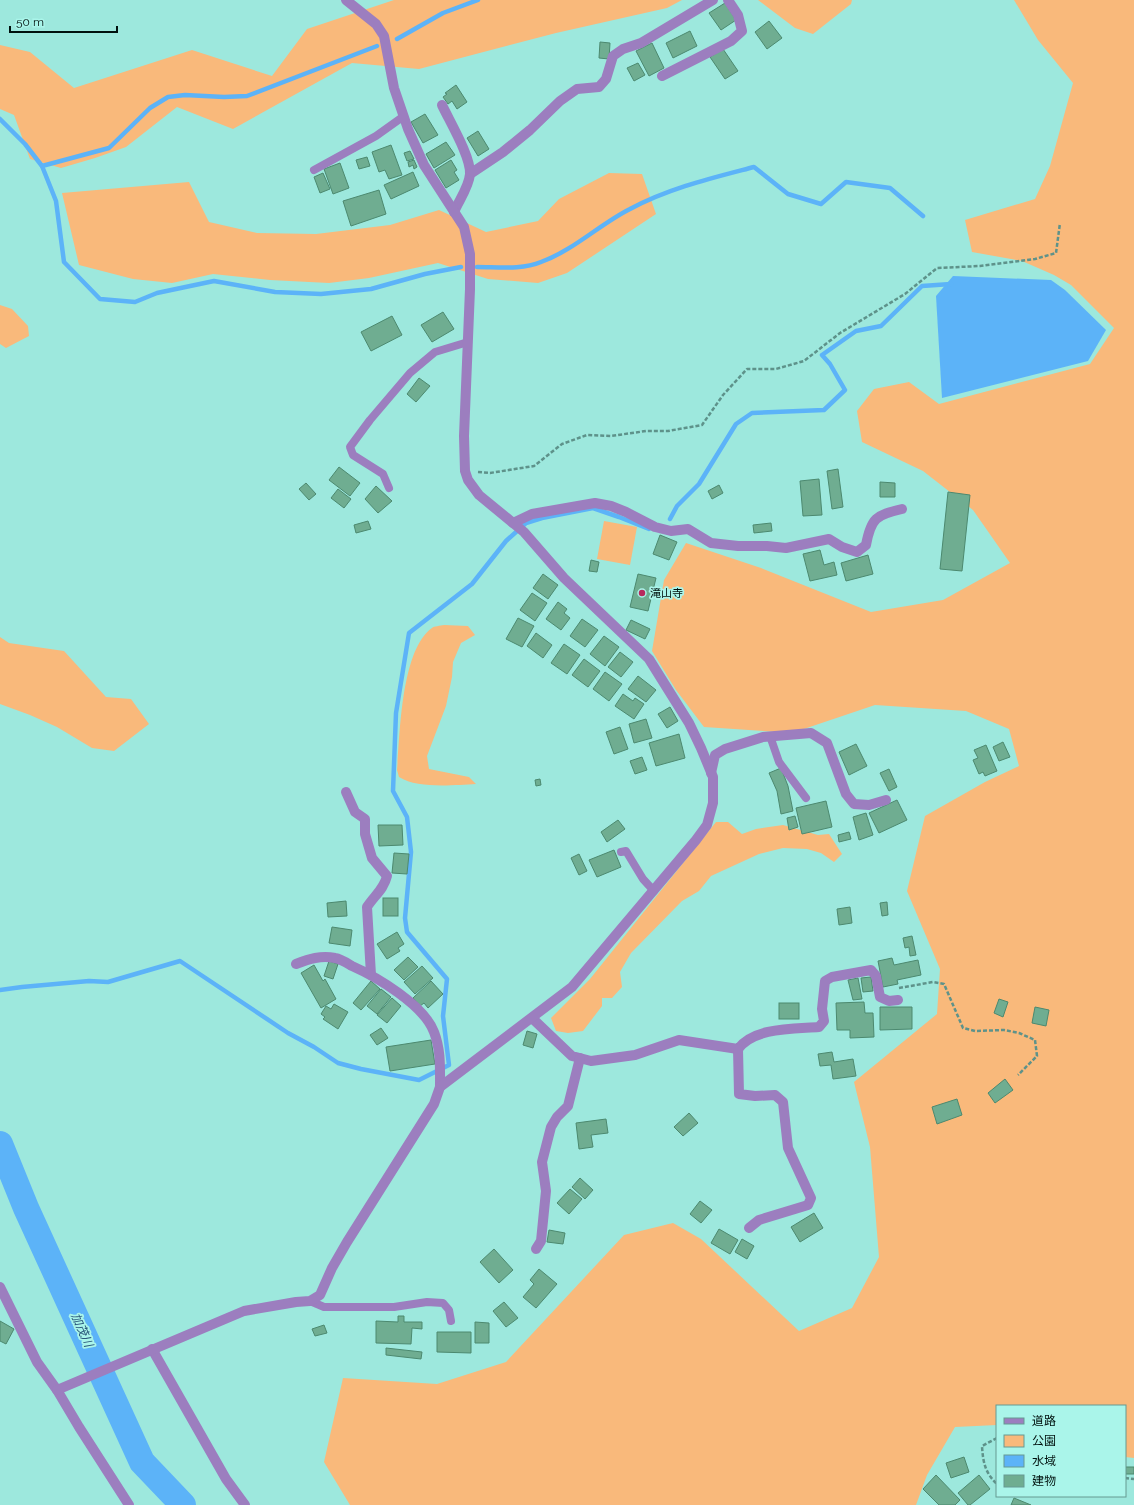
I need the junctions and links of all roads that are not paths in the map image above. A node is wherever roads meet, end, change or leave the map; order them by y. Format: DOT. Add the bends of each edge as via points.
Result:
graph roads {
  1 [pos="346,0"];
  2 [pos="713,0"];
  3 [pos="728,0"];
  4 [pos="662,76"];
  5 [pos="442,105"];
  6 [pos="404,116"];
  7 [pos="314,170"];
  8 [pos="470,174"];
  9 [pos="454,212"];
  10 [pos="468,342"];
  11 [pos="389,488"];
  12 [pos="902,509"];
  13 [pos="518,527"];
  14 [pos="770,736"];
  15 [pos="711,773"];
  16 [pos="346,792"];
  17 [pos="806,798"];
  18 [pos="886,800"];
  19 [pos="621,852"];
  20 [pos="654,891"];
  21 [pos="296,964"];
  22 [pos="371,974"];
  23 [pos="898,1000"];
  24 [pos="532,1018"];
  25 [pos="738,1049"];
  26 [pos="580,1058"];
  27 [pos="440,1087"];
  28 [pos="749,1228"];
  29 [pos="536,1250"];
  30 [pos="0,1286"];
  31 [pos="310,1302"];
  32 [pos="451,1321"];
  33 [pos="152,1349"];
  34 [pos="57,1390"];
  35 [pos="129,1505"];
  36 [pos="245,1505"];
  1 -- 6 [label="street" via="376,24 384,36 394,88"];
  2 -- 8 [label="street" via="641,43 618,52 613,56 606,79 599,87 577,89 503,152"];
  3 -- 4 [label="street" via="738,15 742,32 731,41"];
  5 -- 8 [label="street" via="464,150"];
  6 -- 7 [label="lane" via="376,136"];
  6 -- 9 [label="street" via="424,166"];
  8 -- 9 [label="street"];
  9 -- 10 [label="street" via="464,227 470,254"];
  10 -- 11 [label="lane" via="434,352 410,372 350,447 353,455 383,474"];
  10 -- 13 [label="street" via="465,471 468,480 480,495"];
  12 -- 13 [label="street" via="881,514 869,528 866,545 857,552 842,548 829,539 786,548 712,543 688,529 671,531 655,527 611,506 595,503 532,514"];
  13 -- 15 [label="street" via="564,578 649,659 689,723"];
  14 -- 15 [label="street" via="725,749 715,755"];
  14 -- 17 [label="lane" via="779,762"];
  14 -- 18 [label="street" via="811,733 827,743 846,794 854,804 869,805"];
  15 -- 20 [label="street" via="713,803 707,825"];
  16 -- 22 [label="street" via="355,812 365,819 365,834 372,858 387,876 385,884 367,907"];
  19 -- 20 [label="lane" via="626,851 642,879"];
  20 -- 24 [label="street" via="572,988"];
  21 -- 22 [label="street" via="314,957 335,958"];
  22 -- 27 [label="street" via="401,995 428,1021 440,1051"];
  23 -- 25 [label="street" via="888,1001 880,997 876,976 871,970 832,977 825,981 822,1009 824,1021 819,1027 764,1032"];
  24 -- 26 [label="street" via="572,1056"];
  24 -- 27 [label="street"];
  25 -- 26 [label="street" via="679,1040 635,1055 591,1061"];
  25 -- 28 [label="street" via="739,1094 775,1095 783,1102 788,1148 811,1198 808,1205 759,1220"];
  26 -- 29 [label="street" via="568,1106 551,1127 542,1162 546,1191 541,1241"];
  27 -- 31 [label="street" via="434,1104 347,1242 320,1295"];
  30 -- 34 [label="street" via="37,1362"];
  31 -- 32 [label="lane" via="324,1307 394,1308 427,1302 443,1303 449,1310"];
  31 -- 33 [label="street" via="244,1311"];
  33 -- 34 [label="street"];
  33 -- 36 [label="street" via="226,1479"];
  34 -- 35 [label="street"];
}
